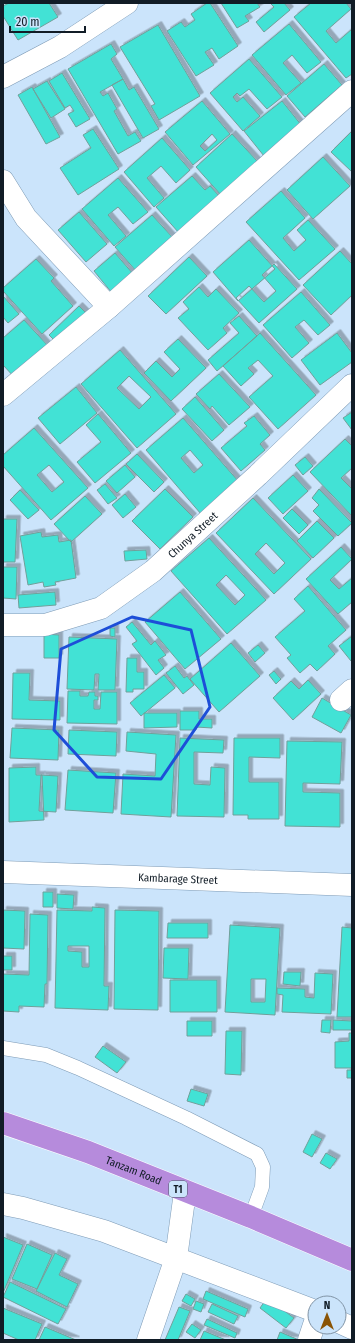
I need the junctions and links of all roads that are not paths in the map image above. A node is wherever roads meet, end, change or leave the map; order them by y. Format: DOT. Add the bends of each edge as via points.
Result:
graph roads {
  1 [pos="127,3"];
  2 [pos="3,77"];
  3 [pos="352,91"];
  4 [pos="3,181"];
  5 [pos="109,307"];
  6 [pos="352,385"];
  7 [pos="3,395"];
  8 [pos="3,625"];
  9 [pos="3,872"];
  10 [pos="352,885"];
  11 [pos="3,1048"];
  12 [pos="3,1123"];
  13 [pos="185,1192"];
  14 [pos="3,1204"];
  15 [pos="251,1217"];
  16 [pos="176,1258"];
  17 [pos="352,1260"];
  18 [pos="307,1308"];
  19 [pos="148,1340"];
  1 -- 2 [label="street" via="60,48"];
  3 -- 5 [label="street"];
  4 -- 5 [label="street" via="26,218"];
  5 -- 7 [label="street"];
  6 -- 8 [label="street, Chunya Street" via="153,571 100,608 45,624"];
  9 -- 10 [label="street, Kambarage Street"];
  11 -- 15 [label="lane" via="46,1055 78,1068 257,1154 263,1166 262,1187"];
  12 -- 13 [label="highway, Tanzam Road / T1" via="88,1152"];
  13 -- 15 [label="highway, Tanzam Road / T1"];
  13 -- 16 [label="street"];
  14 -- 16 [label="street" via="104,1231"];
  15 -- 17 [label="highway, Tanzam Road / T1"];
  16 -- 18 [label="street"];
  16 -- 19 [label="street"];
}
